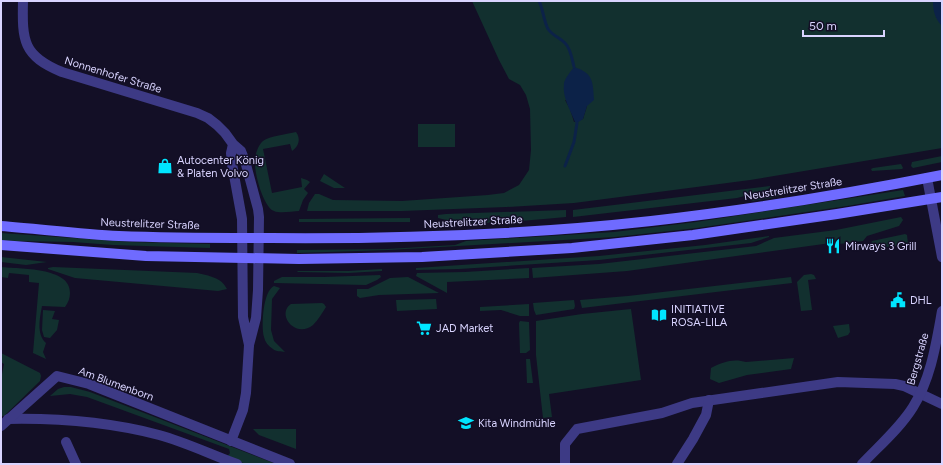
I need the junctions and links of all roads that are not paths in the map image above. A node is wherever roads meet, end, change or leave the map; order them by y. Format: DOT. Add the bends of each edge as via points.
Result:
graph roads {
  1 [pos="23,1"];
  2 [pos="233,144"];
  3 [pos="942,176"];
  4 [pos="927,178"];
  5 [pos="942,197"];
  6 [pos="932,199"];
  7 [pos="1,226"];
  8 [pos="242,238"];
  9 [pos="258,238"];
  10 [pos="1,245"];
  11 [pos="942,256"];
  12 [pos="242,258"];
  13 [pos="258,258"];
  14 [pos="942,311"];
  15 [pos="249,345"];
  16 [pos="920,393"];
  17 [pos="709,400"];
  18 [pos="942,404"];
  19 [pos="4,423"];
  20 [pos="231,441"];
  21 [pos="66,442"];
  22 [pos="76,464"];
  23 [pos="237,464"];
  24 [pos="290,464"];
  25 [pos="564,464"];
  26 [pos="677,464"];
  27 [pos="862,464"];
  1 -- 2 [label="street, Nonnenhofer Straße" via="26,42 43,64 197,113 217,125"];
  2 -- 8 [label="street" via="232,164 242,212"];
  2 -- 9 [label="street, Nonnenhofer Straße" via="241,151 245,161 258,209"];
  3 -- 4 [label="main road, Neustrelitzer Straße"];
  4 -- 6 [label="street"];
  4 -- 9 [label="main road, Neustrelitzer Straße" via="769,205 650,221 572,228 422,237"];
  5 -- 6 [label="main road"];
  6 -- 11 [label="street"];
  6 -- 13 [label="main road" via="693,235 615,244 422,256"];
  7 -- 8 [label="main road, Neustrelitzer Straße" via="118,236"];
  8 -- 9 [label="main road, Neustrelitzer Straße"];
  8 -- 12 [label="street"];
  9 -- 13 [label="street, Nonnenhofer Straße"];
  10 -- 12 [label="main road" via="136,256"];
  12 -- 13 [label="main road"];
  12 -- 15 [label="street" via="243,317"];
  13 -- 15 [label="street, Nonnenhofer Straße" via="256,318"];
  14 -- 16 [label="street, Bergstraße" via="931,365"];
  15 -- 20 [label="street" via="246,393 241,417"];
  16 -- 17 [label="street" via="895,384 838,382"];
  16 -- 18 [label="street"];
  16 -- 27 [label="street, Bergstraße" via="905,418"];
  17 -- 25 [label="street" via="662,413 577,429 565,444"];
  17 -- 26 [label="street" via="706,416"];
  19 -- 20 [label="street, Am Blumenborn" via="57,376 89,384"];
  19 -- 23 [label="street, Am Blumenborn" via="69,420 113,425 161,436"];
  20 -- 24 [label="street, Am Blumenborn"];
  21 -- 22 [label="street"];
}
